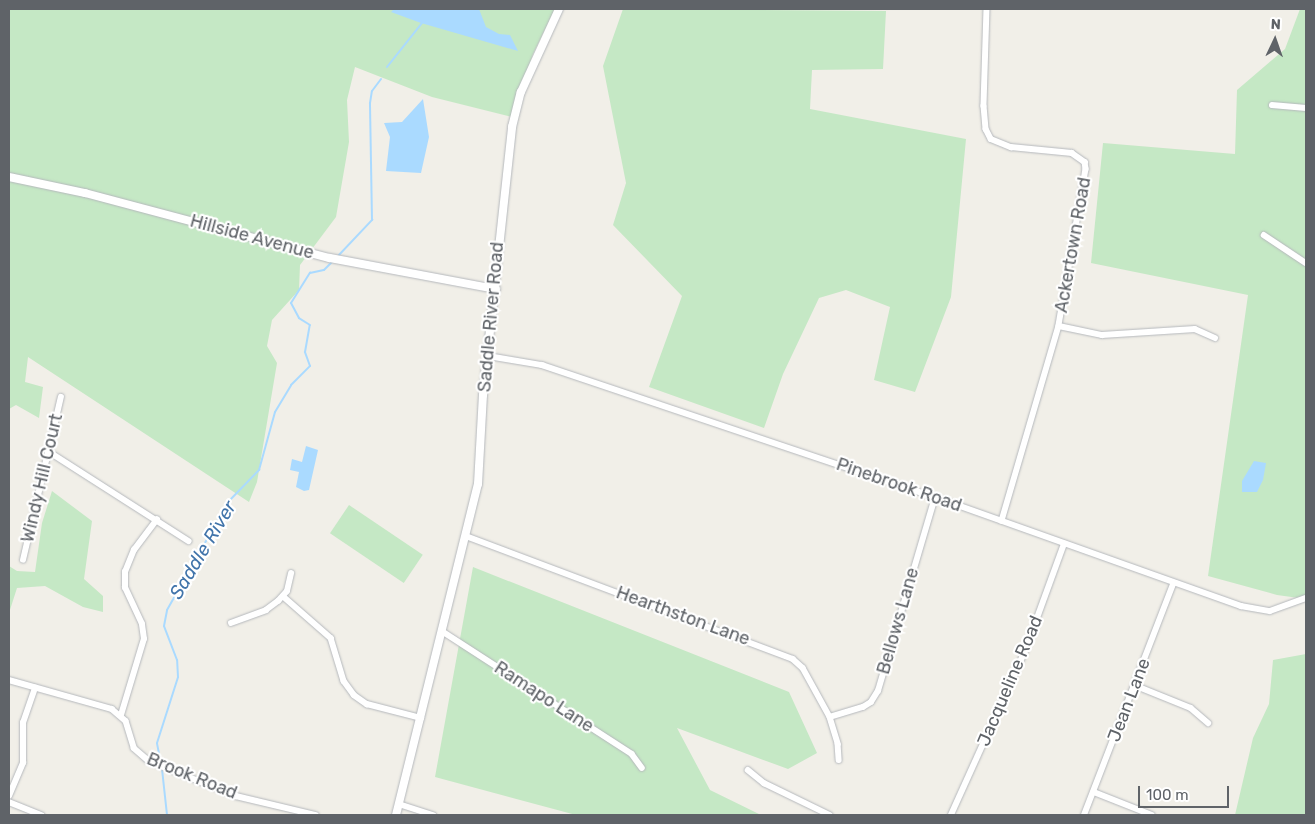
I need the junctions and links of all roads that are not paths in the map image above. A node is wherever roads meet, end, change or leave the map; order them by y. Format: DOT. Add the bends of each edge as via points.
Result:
graph roads {
  1 [pos="559,9"];
  2 [pos="987,9"];
  3 [pos="1272,105"];
  4 [pos="1306,108"];
  5 [pos="9,178"];
  6 [pos="1264,235"];
  7 [pos="1306,263"];
  8 [pos="496,289"];
  9 [pos="1060,326"];
  10 [pos="1215,338"];
  11 [pos="488,356"];
  12 [pos="60,397"];
  13 [pos="48,451"];
  14 [pos="935,497"];
  15 [pos="158,520"];
  16 [pos="1002,521"];
  17 [pos="466,536"];
  18 [pos="189,541"];
  19 [pos="1064,544"];
  20 [pos="23,560"];
  21 [pos="291,573"];
  22 [pos="1173,584"];
  23 [pos="283,596"];
  24 [pos="1306,598"];
  25 [pos="231,623"];
  26 [pos="442,631"];
  27 [pos="9,680"];
  28 [pos="1134,686"];
  29 [pos="35,688"];
  30 [pos="121,715"];
  31 [pos="830,717"];
  32 [pos="421,718"];
  33 [pos="1208,723"];
  34 [pos="839,760"];
  35 [pos="642,768"];
  36 [pos="748,770"];
  37 [pos="1094,792"];
  38 [pos="9,796"];
  39 [pos="9,802"];
  40 [pos="400,804"];
  41 [pos="42,815"];
  42 [pos="316,815"];
  43 [pos="396,815"];
  44 [pos="433,815"];
  45 [pos="830,815"];
  46 [pos="952,815"];
  47 [pos="1084,815"];
  48 [pos="1152,815"];
  1 -- 8 [label="main road, Saddle River Road" via="521,92 512,127"];
  2 -- 9 [label="street, Ackertown Road" via="984,106 986,129 991,140 1011,147 1072,153 1085,162"];
  3 -- 4 [label="street"];
  5 -- 8 [label="main road, Hillside Avenue" via="85,193 355,264"];
  6 -- 7 [label="street"];
  8 -- 11 [label="main road, Saddle River Road"];
  9 -- 10 [label="street" via="1102,335 1196,329"];
  9 -- 16 [label="street, Ackertown Road"];
  11 -- 14 [label="street, Pinebrook Road" via="542,365"];
  11 -- 17 [label="main road, Saddle River Road" via="478,484"];
  12 -- 13 [label="street, Windy Hill Court"];
  13 -- 15 [label="street"];
  13 -- 20 [label="street, Windy Hill Court"];
  14 -- 16 [label="street, Pinebrook Road"];
  14 -- 31 [label="street, Bellows Lane" via="878,691 863,707"];
  15 -- 18 [label="street"];
  15 -- 30 [label="street" via="134,550 125,572 128,597 142,624 144,639"];
  16 -- 19 [label="street, Pinebrook Road"];
  17 -- 26 [label="main road, Saddle River Road"];
  17 -- 31 [label="street, Hearthston Lane" via="793,659 803,668"];
  19 -- 22 [label="street, Pinebrook Road"];
  19 -- 46 [label="street, Jacqueline Road" via="1025,651"];
  21 -- 23 [label="street"];
  22 -- 24 [label="street, Pinebrook Road" via="1259,611 1278,610"];
  22 -- 28 [label="street, Jean Lane"];
  23 -- 25 [label="street" via="266,610"];
  23 -- 32 [label="street" via="331,638 344,681 354,695 367,704"];
  26 -- 32 [label="main road, Saddle River Road"];
  26 -- 35 [label="street, Ramapo Lane" via="632,754"];
  27 -- 29 [label="street"];
  28 -- 33 [label="street" via="1191,708"];
  28 -- 37 [label="street, Jean Lane"];
  29 -- 30 [label="street" via="90,700"];
  29 -- 38 [label="street" via="23,724 23,763"];
  30 -- 42 [label="street, Brook Road" via="138,754 157,764 236,796"];
  31 -- 34 [label="street, Hearthston Lane"];
  32 -- 40 [label="main road, Saddle River Road"];
  36 -- 45 [label="street" via="764,783"];
  37 -- 47 [label="street, Jean Lane"];
  37 -- 48 [label="street"];
  39 -- 41 [label="street"];
  40 -- 43 [label="main road, Saddle River Road"];
  40 -- 44 [label="street"];
}
